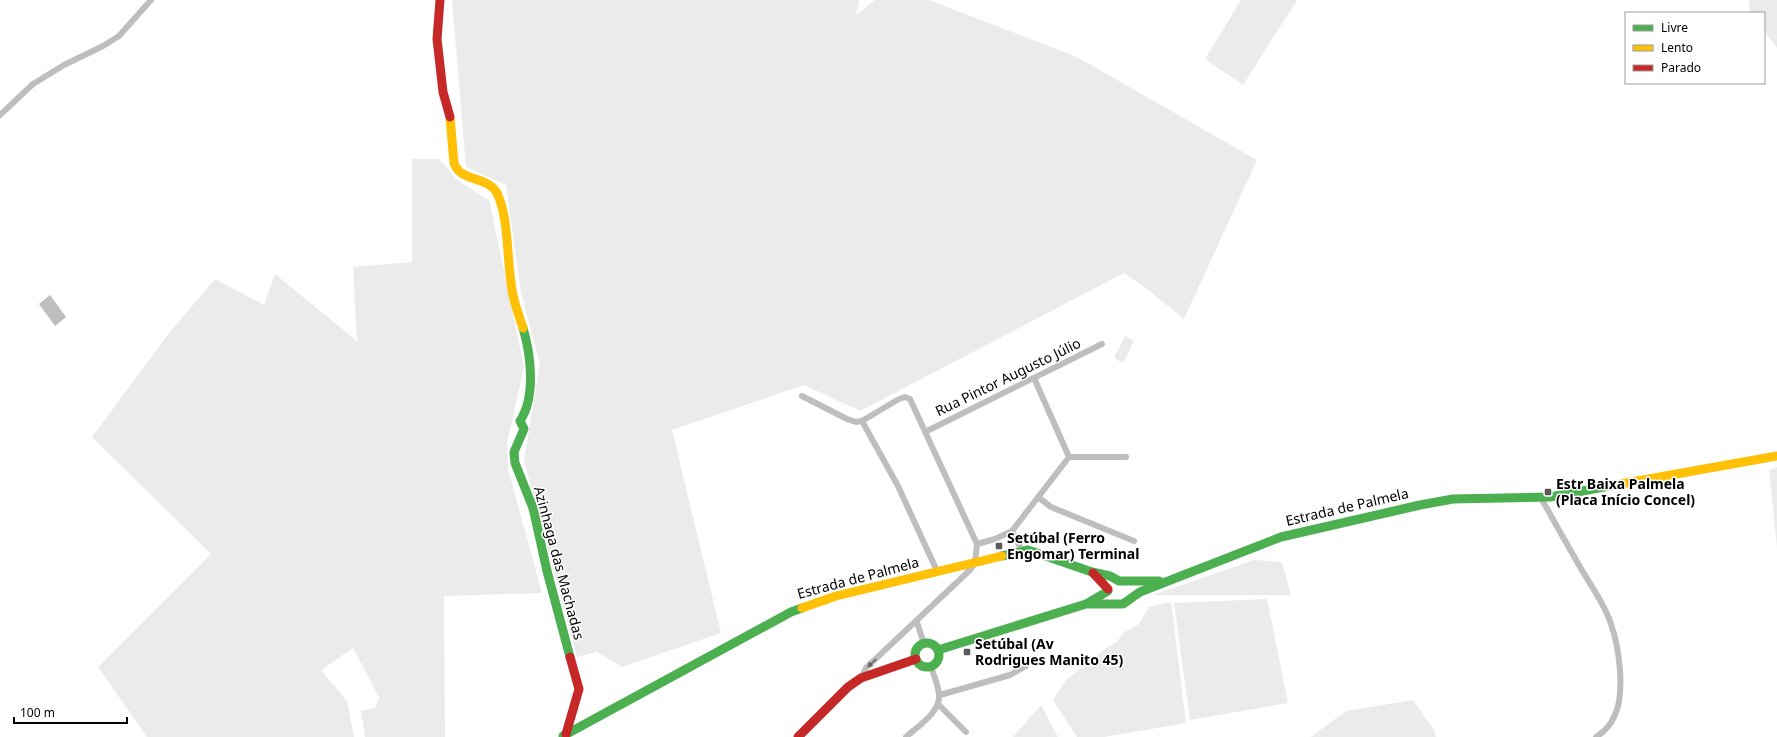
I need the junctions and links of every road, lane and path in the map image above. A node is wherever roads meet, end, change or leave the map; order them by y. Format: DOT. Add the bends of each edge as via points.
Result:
graph roads {
  1 [pos="151,0"];
  2 [pos="440,0"];
  3 [pos="0,115"];
  4 [pos="1102,344"];
  5 [pos="1034,378"];
  6 [pos="802,396"];
  7 [pos="862,421"];
  8 [pos="925,432"];
  9 [pos="1777,456"];
  10 [pos="1069,457"];
  11 [pos="1126,457"];
  12 [pos="1038,497"];
  13 [pos="1541,498"];
  14 [pos="1012,531"];
  15 [pos="1134,541"];
  16 [pos="977,544"];
  17 [pos="1022,550"];
  18 [pos="975,563"];
  19 [pos="937,571"];
  20 [pos="1092,572"];
  21 [pos="1121,581"];
  22 [pos="1168,581"];
  23 [pos="1108,590"];
  24 [pos="1128,600"];
  25 [pos="1086,604"];
  26 [pos="1116,604"];
  27 [pos="917,622"];
  28 [pos="924,644"];
  29 [pos="938,650"];
  30 [pos="916,659"];
  31 [pos="1026,666"];
  32 [pos="931,667"];
  33 [pos="861,678"];
  34 [pos="940,695"];
  35 [pos="938,704"];
  36 [pos="966,732"];
  37 [pos="564,736"];
  38 [pos="798,737"];
  39 [pos="906,737"];
  40 [pos="1596,737"];
  1 -- 3 [label="street" via="112,42 79,57 38,81"];
  2 -- 37 [label="street, Azinhaga das Machadas" via="437,39 450,118 454,163 462,175 484,182 500,199 512,291 528,345 530,382 526,412 520,421 524,429 514,452 515,463 533,508 546,571 579,689"];
  4 -- 5 [label="street, Rua Pintor Augusto Júlio"];
  5 -- 8 [label="street, Rua Pintor Augusto Júlio"];
  5 -- 10 [label="street"];
  6 -- 7 [label="street" via="848,419"];
  7 -- 8 [label="street" via="905,397 910,399"];
  7 -- 19 [label="street" via="898,486"];
  8 -- 16 [label="street"];
  9 -- 13 [label="street, Estrada de Palmela"];
  10 -- 11 [label="street"];
  10 -- 12 [label="street"];
  12 -- 14 [label="street"];
  12 -- 15 [label="street" via="1052,507"];
  13 -- 22 [label="street, Estrada de Palmela" via="1453,500 1420,505 1281,538"];
  13 -- 40 [label="street" via="1601,601 1611,623 1616,644 1620,676 1618,707 1609,726"];
  14 -- 16 [label="street"];
  14 -- 17 [label="street"];
  16 -- 18 [label="street"];
  17 -- 18 [label="street, Estrada de Palmela"];
  17 -- 20 [label="street, Estrada de Palmela" via="1033,551"];
  18 -- 19 [label="street, Estrada de Palmela"];
  18 -- 27 [label="street"];
  19 -- 37 [label="street, Estrada de Palmela" via="836,596 791,612"];
  20 -- 21 [label="street, Estrada de Palmela"];
  20 -- 23 [label="street, Estrada de Palmela"];
  21 -- 22 [label="street, Estrada de Palmela"];
  21 -- 23 [label="street" via="1112,583"];
  21 -- 24 [label="street" via="1131,590"];
  22 -- 24 [label="street, Estrada de Palmela" via="1140,592"];
  23 -- 25 [label="street"];
  23 -- 26 [label="street" via="1110,600"];
  24 -- 26 [label="street" via="1123,604"];
  25 -- 26 [label="street"];
  25 -- 29 [label="street"];
  27 -- 28 [label="street"];
  27 -- 33 [label="street, one-way" via="866,668"];
  28 -- 29 [label="street" via="930,644"];
  28 -- 30 [label="street" via="917,648"];
  29 -- 32 [label="street" via="937,662"];
  30 -- 32 [label="street" via="920,665"];
  30 -- 33 [label="street"];
  31 -- 34 [label="street" via="1010,674"];
  32 -- 34 [label="street"];
  33 -- 38 [label="street" via="848,687"];
  34 -- 35 [label="street"];
  35 -- 36 [label="street"];
  35 -- 39 [label="street"];
}
